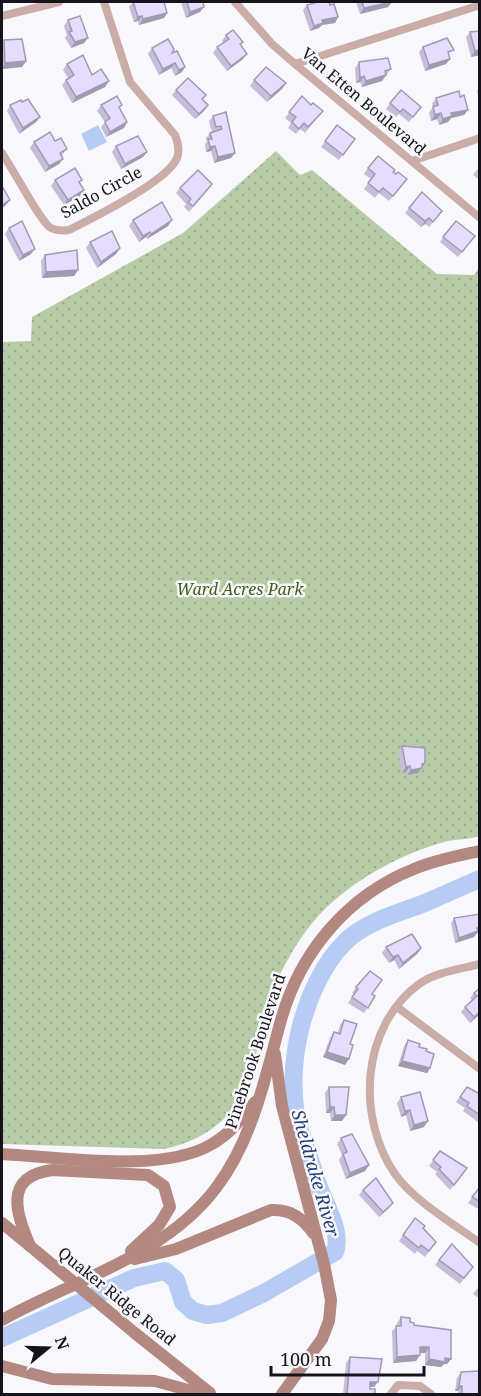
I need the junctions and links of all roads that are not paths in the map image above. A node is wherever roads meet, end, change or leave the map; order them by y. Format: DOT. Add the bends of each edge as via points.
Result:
graph roads {
  1 [pos="59,2"];
  2 [pos="104,2"];
  3 [pos="235,2"];
  4 [pos="480,5"];
  5 [pos="2,16"];
  6 [pos="295,64"];
  7 [pos="480,138"];
  8 [pos="2,153"];
  9 [pos="412,161"];
  10 [pos="480,218"];
  11 [pos="480,851"];
  12 [pos="480,964"];
  13 [pos="397,1007"];
  14 [pos="274,1047"];
  15 [pos="480,1069"];
  16 [pos="260,1097"];
  17 [pos="2,1154"];
  18 [pos="2,1223"];
  19 [pos="318,1242"];
  20 [pos="480,1243"];
  21 [pos="30,1246"];
  22 [pos="119,1262"];
  23 [pos="43,1297"];
  24 [pos="2,1310"];
  25 [pos="2,1320"];
  26 [pos="2,1366"];
  27 [pos="281,1392"];
  28 [pos="203,1395"];
  29 [pos="211,1395"];
  30 [pos="391,1395"];
  31 [pos="431,1395"];
  1 -- 5 [label="street"];
  2 -- 8 [label="street, Saldo Circle" via="130,82 175,135 179,146 176,159 140,191 69,230 59,231 43,222"];
  3 -- 6 [label="street, Van Etten Boulevard"];
  4 -- 6 [label="street"];
  6 -- 9 [label="street, Van Etten Boulevard"];
  7 -- 9 [label="street"];
  9 -- 10 [label="street, Van Etten Boulevard"];
  11 -- 14 [label="street, Pinebrook Boulevard" via="400,874 368,893 338,918 296,977"];
  12 -- 13 [label="street" via="420,983"];
  13 -- 15 [label="street"];
  13 -- 20 [label="street" via="375,1046 371,1068 371,1114 386,1158 396,1175 418,1197"];
  14 -- 16 [label="street, Pinebrook Boulevard"];
  14 -- 19 [label="street" via="282,1106"];
  16 -- 17 [label="street" via="222,1138 174,1159 147,1162"];
  16 -- 22 [label="street, Pinebrook Boulevard" via="234,1160 207,1200 168,1234"];
  18 -- 21 [label="street, Quaker Ridge Road"];
  19 -- 22 [label="street" via="297,1216 271,1210 176,1249"];
  19 -- 27 [label="street" via="331,1300 326,1330 318,1347"];
  21 -- 22 [label="street" via="15,1204 24,1184 37,1174 52,1170 148,1175 160,1181 167,1192 168,1214"];
  21 -- 29 [label="street, Quaker Ridge Road, bridge"];
  22 -- 23 [label="street, Pinebrook Boulevard"];
  23 -- 24 [label="street, Pinebrook Boulevard"];
  23 -- 25 [label="street, Pinebrook Boulevard"];
  26 -- 28 [label="street" via="52,1379 155,1381"];
  30 -- 31 [label="street" via="398,1385 411,1384"];
}
